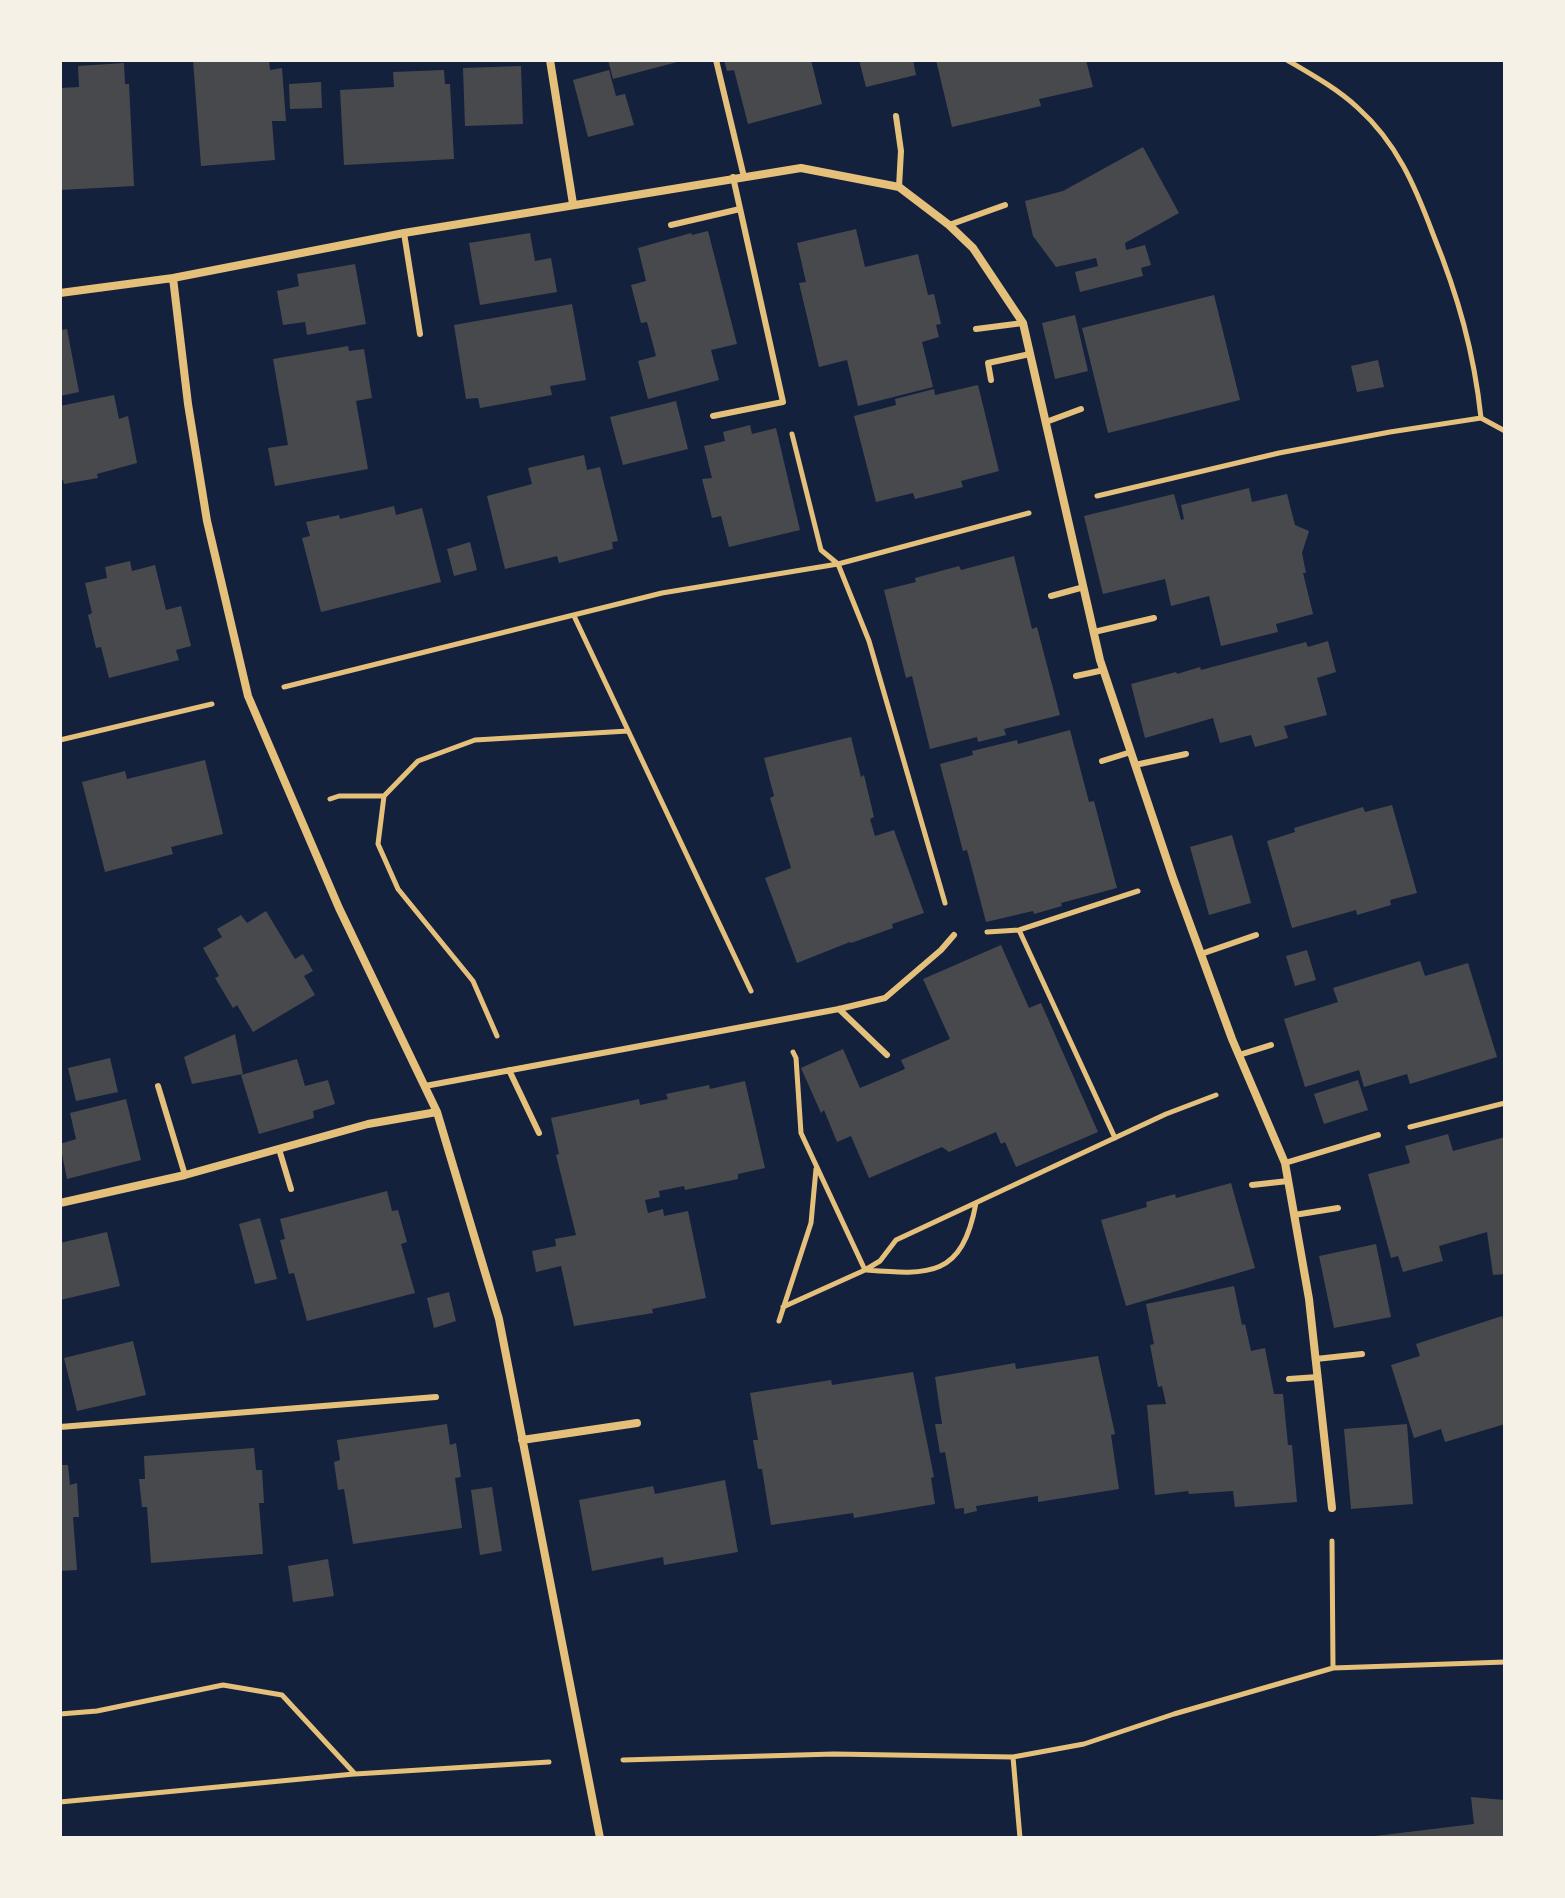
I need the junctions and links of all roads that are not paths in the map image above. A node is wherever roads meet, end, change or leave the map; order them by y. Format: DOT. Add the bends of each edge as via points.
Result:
graph roads {
  1 [pos="550,60"];
  2 [pos="716,60"];
  3 [pos="896,116"];
  4 [pos="733,177"];
  5 [pos="744,177"];
  6 [pos="899,187"];
  7 [pos="573,204"];
  8 [pos="1005,205"];
  9 [pos="740,209"];
  10 [pos="671,225"];
  11 [pos="949,225"];
  12 [pos="404,233"];
  13 [pos="173,278"];
  14 [pos="60,293"];
  15 [pos="1023,323"];
  16 [pos="976,329"];
  17 [pos="420,334"];
  18 [pos="1030,354"];
  19 [pos="991,380"];
  20 [pos="1081,409"];
  21 [pos="713,416"];
  22 [pos="1046,422"];
  23 [pos="1084,587"];
  24 [pos="1051,596"];
  25 [pos="1154,618"];
  26 [pos="1094,632"];
  27 [pos="1104,670"];
  28 [pos="1076,676"];
  29 [pos="1131,752"];
  30 [pos="1186,754"];
  31 [pos="1102,761"];
  32 [pos="1135,765"];
  33 [pos="954,935"];
  34 [pos="1256,935"];
  35 [pos="1201,954"];
  36 [pos="839,1009"];
  37 [pos="1271,1045"];
  38 [pos="887,1055"];
  39 [pos="1239,1055"];
  40 [pos="509,1070"];
  41 [pos="158,1086"];
  42 [pos="425,1086"];
  43 [pos="437,1112"];
  44 [pos="539,1133"];
  45 [pos="1378,1135"];
  46 [pos="279,1149"];
  47 [pos="1285,1163"];
  48 [pos="185,1175"];
  49 [pos="1288,1181"];
  50 [pos="1252,1185"];
  51 [pos="291,1189"];
  52 [pos="60,1203"];
  53 [pos="1338,1208"];
  54 [pos="1294,1215"];
  55 [pos="1362,1354"];
  56 [pos="1316,1359"];
  57 [pos="1318,1377"];
  58 [pos="1289,1379"];
  59 [pos="436,1397"];
  60 [pos="637,1423"];
  61 [pos="60,1427"];
  62 [pos="522,1440"];
  63 [pos="1332,1508"];
  64 [pos="600,1838"];
  1 -- 7 [label="street"];
  2 -- 5 [label="lane"];
  3 -- 6 [label="lane"];
  4 -- 5 [label="street"];
  4 -- 7 [label="street"];
  4 -- 9 [label="lane"];
  5 -- 6 [label="street" via="801,168"];
  6 -- 11 [label="street"];
  7 -- 12 [label="street"];
  8 -- 11 [label="lane"];
  9 -- 10 [label="lane"];
  9 -- 21 [label="lane" via="783,402"];
  11 -- 15 [label="street" via="973,248"];
  12 -- 13 [label="street"];
  12 -- 17 [label="lane"];
  13 -- 14 [label="street"];
  13 -- 42 [label="street" via="207,521 248,696 339,908"];
  15 -- 16 [label="lane"];
  15 -- 18 [label="street"];
  18 -- 19 [label="lane" via="988,363"];
  18 -- 22 [label="street"];
  20 -- 22 [label="lane"];
  22 -- 23 [label="street"];
  23 -- 24 [label="lane"];
  23 -- 26 [label="street"];
  25 -- 26 [label="lane"];
  26 -- 27 [label="street"];
  27 -- 28 [label="lane"];
  27 -- 29 [label="street"];
  29 -- 31 [label="lane"];
  29 -- 32 [label="street"];
  30 -- 32 [label="lane"];
  32 -- 35 [label="street"];
  33 -- 36 [label="lane" via="885,998"];
  34 -- 35 [label="lane"];
  35 -- 39 [label="street"];
  36 -- 38 [label="lane"];
  36 -- 40 [label="lane"];
  37 -- 39 [label="lane"];
  39 -- 47 [label="street"];
  40 -- 42 [label="lane"];
  40 -- 44 [label="lane"];
  41 -- 48 [label="lane"];
  42 -- 43 [label="street"];
  43 -- 46 [label="street" via="368,1124"];
  43 -- 62 [label="street" via="499,1319"];
  45 -- 47 [label="lane"];
  46 -- 48 [label="street"];
  46 -- 51 [label="lane"];
  47 -- 49 [label="street"];
  48 -- 52 [label="street"];
  49 -- 50 [label="lane"];
  49 -- 54 [label="street"];
  53 -- 54 [label="lane"];
  54 -- 56 [label="street"];
  55 -- 56 [label="lane"];
  56 -- 57 [label="street"];
  57 -- 58 [label="lane"];
  57 -- 63 [label="street"];
  59 -- 61 [label="lane"];
  60 -- 62 [label="street"];
  62 -- 64 [label="street"];
}
